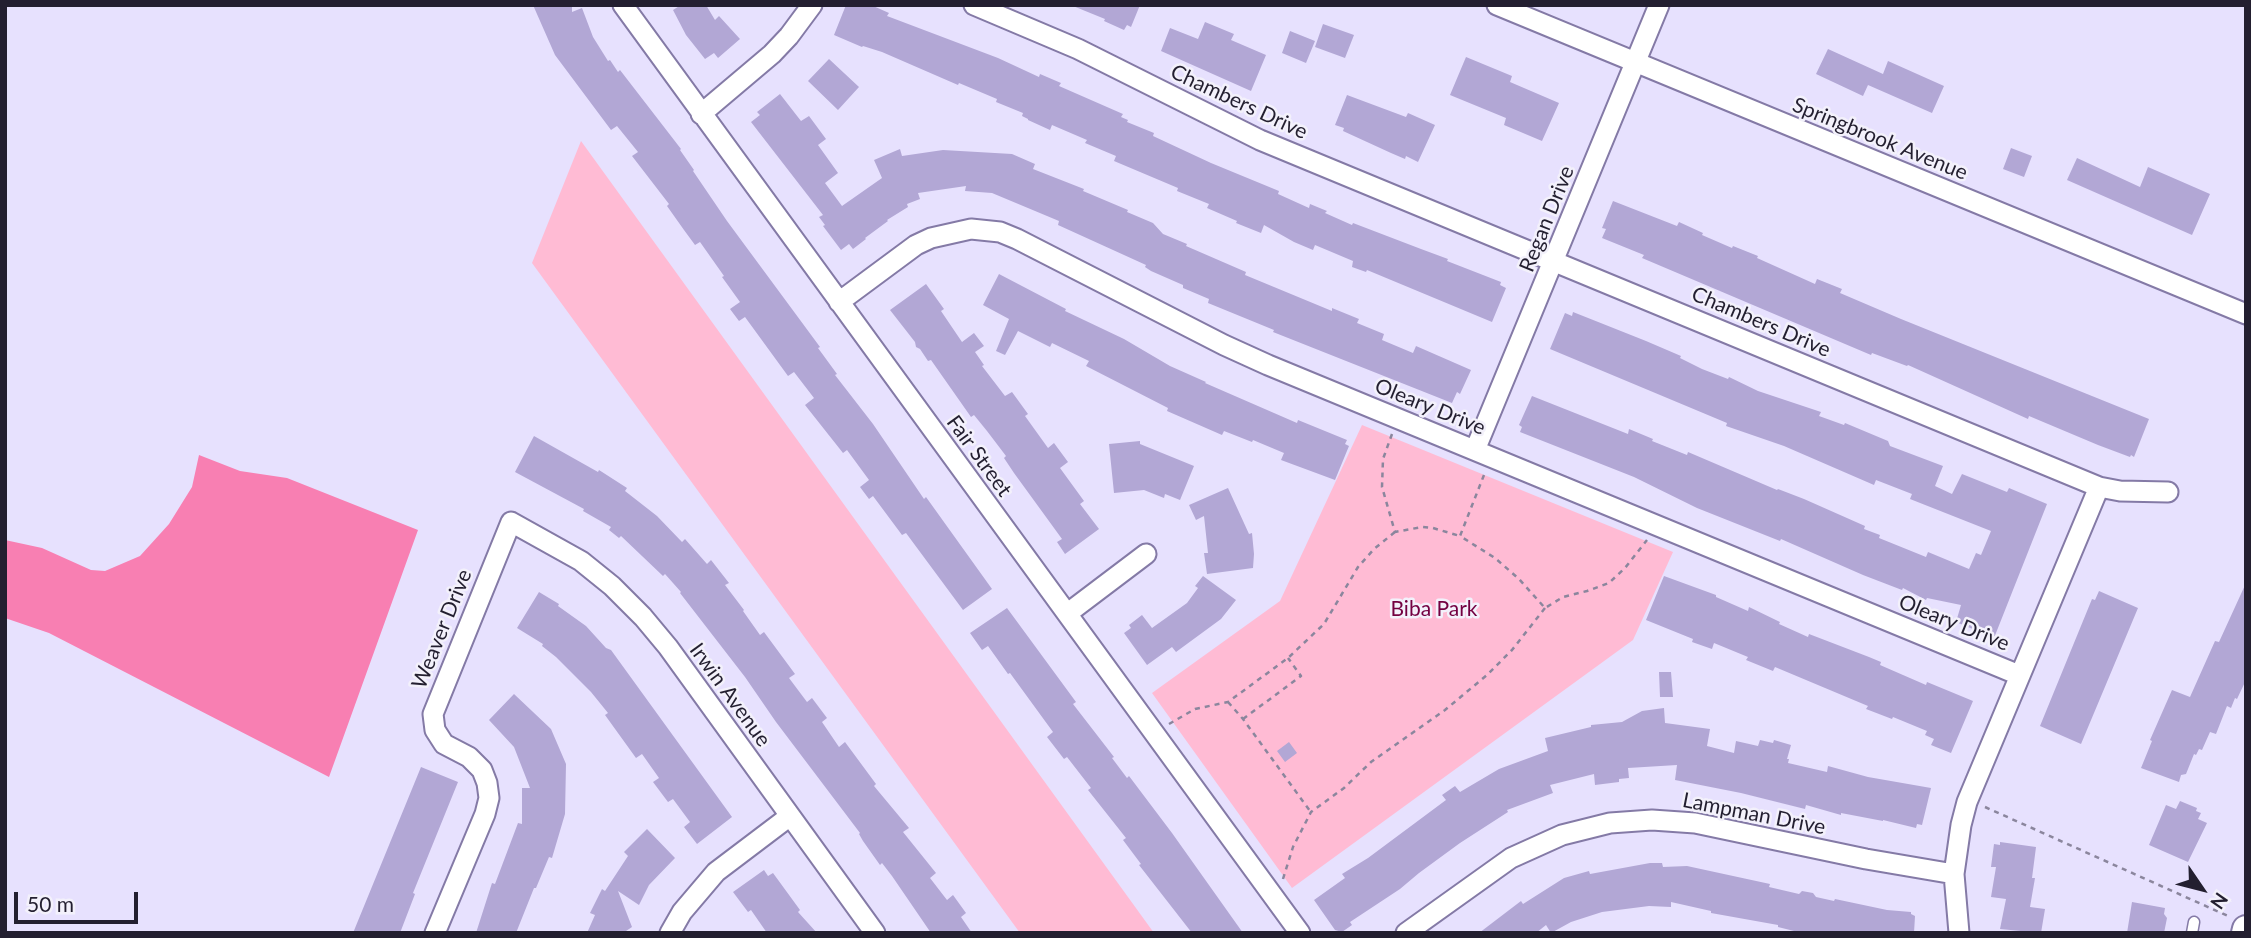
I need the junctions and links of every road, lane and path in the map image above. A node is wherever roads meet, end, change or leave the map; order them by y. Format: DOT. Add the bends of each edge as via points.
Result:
graph roads {
  1 [pos="623,5"];
  2 [pos="812,5"];
  3 [pos="974,5"];
  4 [pos="1497,5"];
  5 [pos="1659,5"];
  6 [pos="1636,62"];
  7 [pos="702,114"];
  8 [pos="1554,261"];
  9 [pos="839,302"];
  10 [pos="2246,314"];
  11 [pos="1392,434"];
  12 [pos="1475,450"];
  13 [pos="1485,473"];
  14 [pos="2099,487"];
  15 [pos="2168,492"];
  16 [pos="512,522"];
  17 [pos="1395,531"];
  18 [pos="1460,536"];
  19 [pos="1647,540"];
  20 [pos="1146,554"];
  21 [pos="1545,608"];
  22 [pos="1068,613"];
  23 [pos="1288,658"];
  24 [pos="2020,675"];
  25 [pos="1228,702"];
  26 [pos="1243,719"];
  27 [pos="1169,724"];
  28 [pos="1985,807"];
  29 [pos="1311,812"];
  30 [pos="790,816"];
  31 [pos="1954,874"];
  32 [pos="1283,879"];
  33 [pos="2241,927"];
  34 [pos="435,933"];
  35 [pos="670,933"];
  36 [pos="875,933"];
  37 [pos="1300,933"];
  38 [pos="1406,933"];
  39 [pos="1959,933"];
  1 -- 7 [label="street, Fair Street"];
  2 -- 7 [label="street" via="772,54"];
  3 -- 8 [label="street, Chambers Drive" via="1079,49 1260,140"];
  4 -- 6 [label="street, Springbrook Avenue"];
  5 -- 6 [label="street, Regan Drive"];
  6 -- 8 [label="street, Regan Drive"];
  6 -- 10 [label="street, Springbrook Avenue"];
  7 -- 9 [label="street, Fair Street"];
  8 -- 12 [label="street, Regan Drive"];
  8 -- 14 [label="street, Chambers Drive"];
  9 -- 12 [label="street, Oleary Drive" via="931,238 971,229 1000,232 1223,345"];
  9 -- 22 [label="street, Fair Street"];
  11 -- 17 [label="path" via="1383,459 1382,487"];
  12 -- 24 [label="street, Oleary Drive"];
  13 -- 18 [label="path"];
  14 -- 15 [label="street, Chambers Drive"];
  14 -- 24 [label="street"];
  16 -- 30 [label="street, Irwin Avenue" via="582,561 643,617"];
  16 -- 34 [label="street, Weaver Drive" via="433,715 444,744 482,770 489,798"];
  17 -- 18 [label="path" via="1422,527"];
  17 -- 23 [label="path" via="1358,567 1324,624"];
  18 -- 21 [label="path" via="1495,558"];
  19 -- 21 [label="path" via="1609,583 1563,597"];
  20 -- 22 [label="street"];
  21 -- 29 [label="path" via="1486,675"];
  22 -- 37 [label="street, Fair Street"];
  23 -- 25 [label="path"];
  23 -- 26 [label="path" via="1301,676"];
  24 -- 31 [label="street" via="1967,802"];
  25 -- 26 [label="path"];
  25 -- 27 [label="path" via="1195,709"];
  26 -- 29 [label="path"];
  28 -- 33 [label="path"];
  29 -- 32 [label="path"];
  30 -- 35 [label="street" via="716,872"];
  30 -- 36 [label="street, Irwin Avenue"];
  31 -- 38 [label="street, Lampman Drive" via="1695,823 1610,823 1562,835 1511,858"];
  31 -- 39 [label="street"];
}
